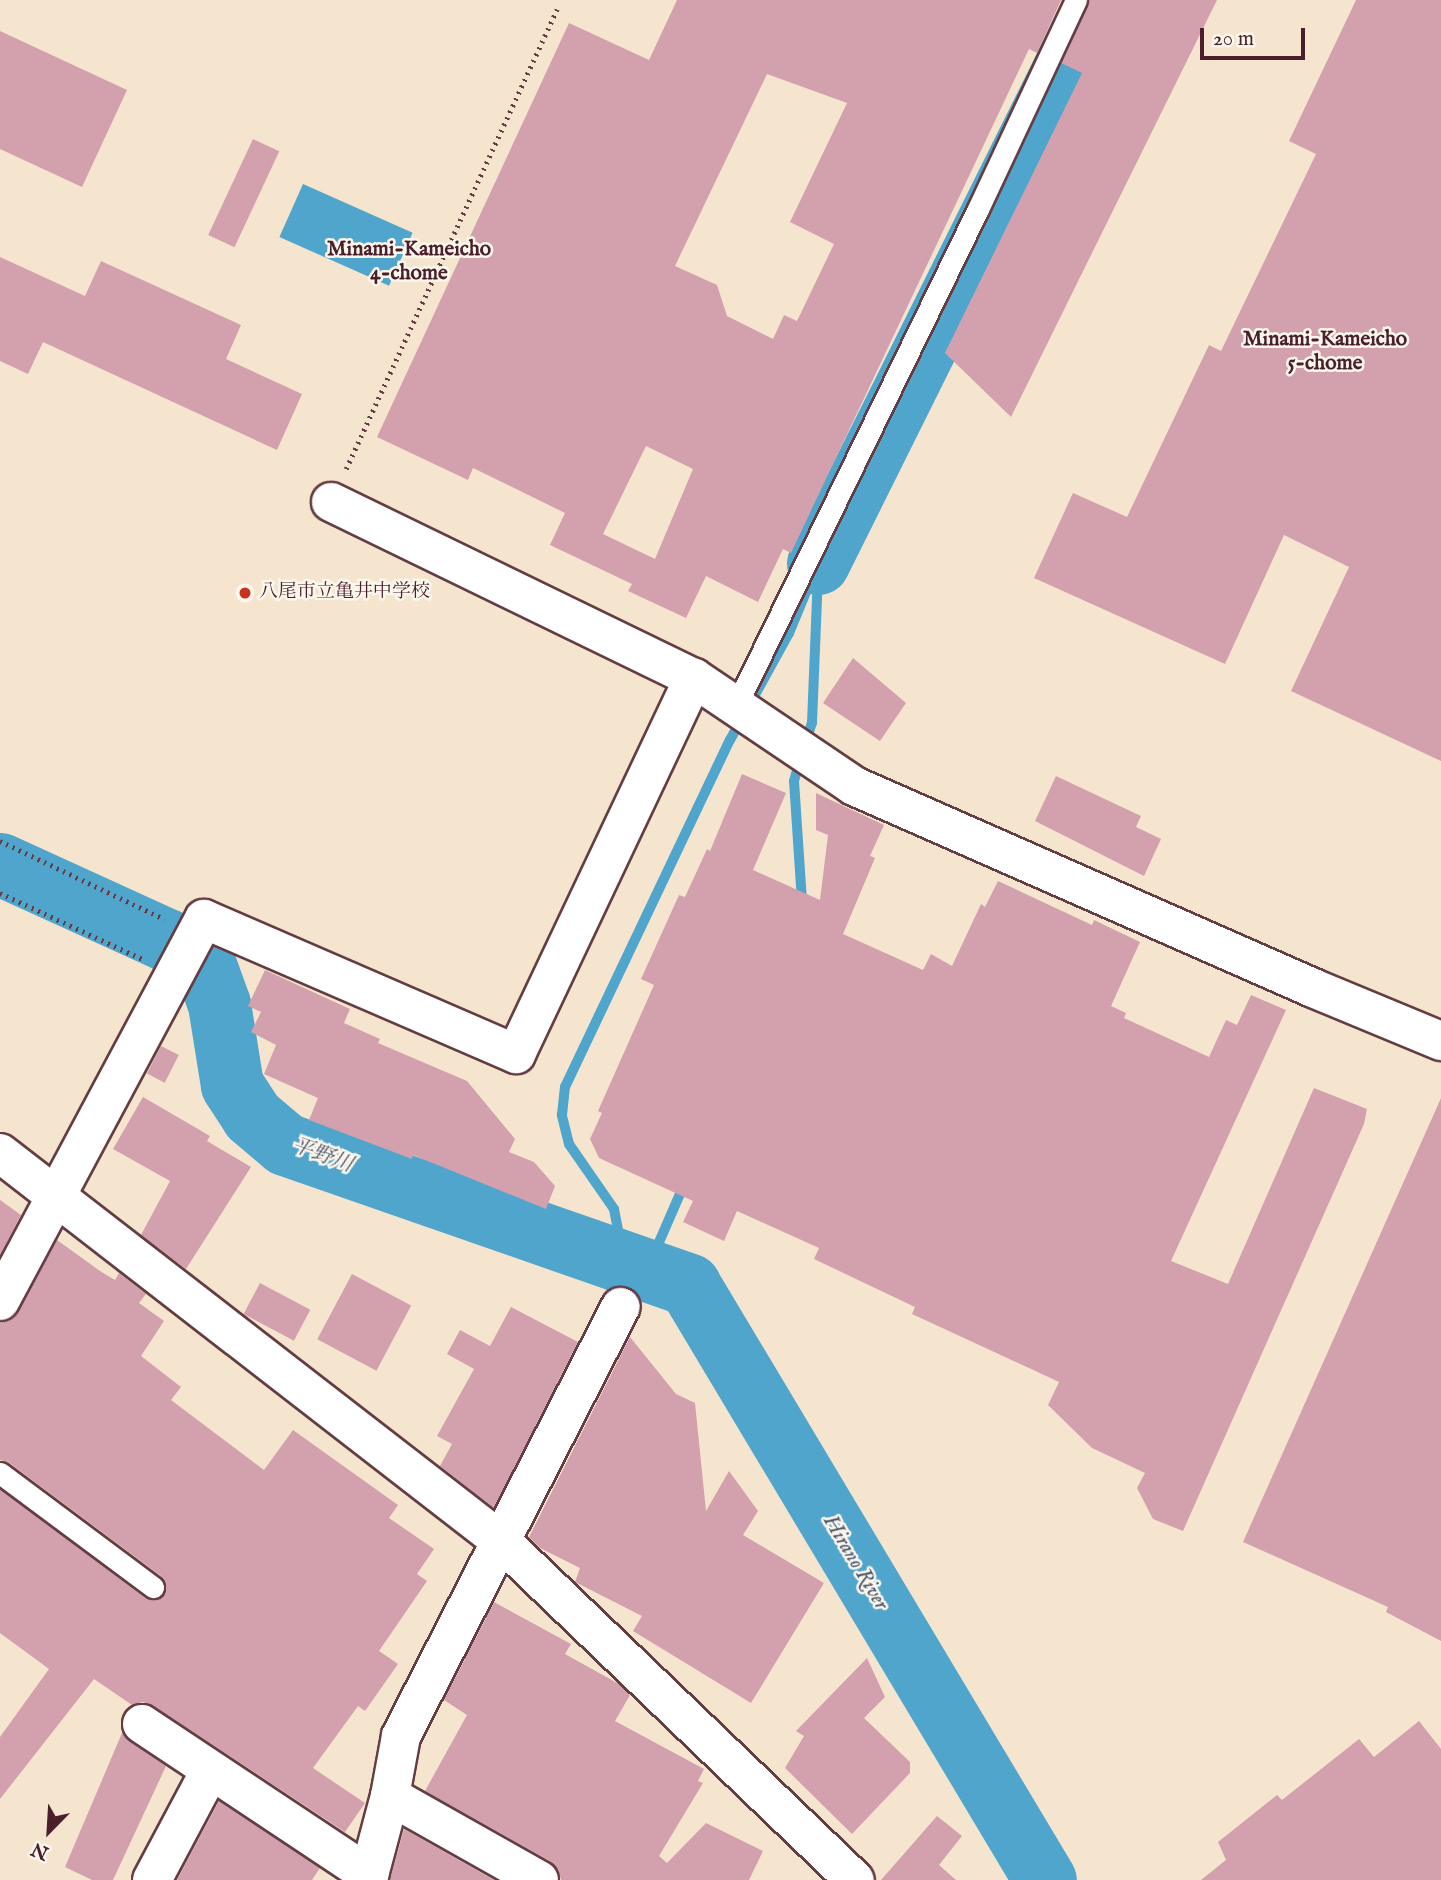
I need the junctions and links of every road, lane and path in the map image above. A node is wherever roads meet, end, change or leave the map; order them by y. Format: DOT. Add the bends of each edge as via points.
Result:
graph roads {
  1 [pos="1076,0"];
  2 [pos="557,9"];
  3 [pos="331,502"];
  4 [pos="694,677"];
  5 [pos="735,708"];
  6 [pos="0,841"];
  7 [pos="0,893"];
  8 [pos="195,934"];
  9 [pos="170,980"];
  10 [pos="1441,1041"];
  11 [pos="0,1153"];
  12 [pos="55,1196"];
  13 [pos="0,1301"];
  14 [pos="621,1307"];
  15 [pos="0,1473"];
  16 [pos="501,1541"];
  17 [pos="153,1587"];
  18 [pos="142,1724"];
  19 [pos="210,1771"];
  20 [pos="390,1796"];
  21 [pos="152,1880"];
  22 [pos="539,1880"];
  23 [pos="855,1880"];
  1 -- 5 [label="lane"];
  2 -- 3 [label="path"];
  3 -- 4 [label="street"];
  4 -- 5 [label="street"];
  4 -- 8 [label="street" via="516,1054 204,919"];
  5 -- 10 [label="street" via="854,786"];
  6 -- 8 [label="path"];
  7 -- 9 [label="path" via="152,963"];
  8 -- 9 [label="street"];
  9 -- 12 [label="street"];
  11 -- 12 [label="street"];
  12 -- 13 [label="street"];
  12 -- 16 [label="street"];
  14 -- 16 [label="street"];
  15 -- 17 [label="lane"];
  16 -- 20 [label="street" via="401,1736"];
  16 -- 23 [label="street"];
  18 -- 19 [label="street"];
  19 -- 20 [label="street" via="369,1875"];
  19 -- 21 [label="street"];
  20 -- 22 [label="street"];
}
